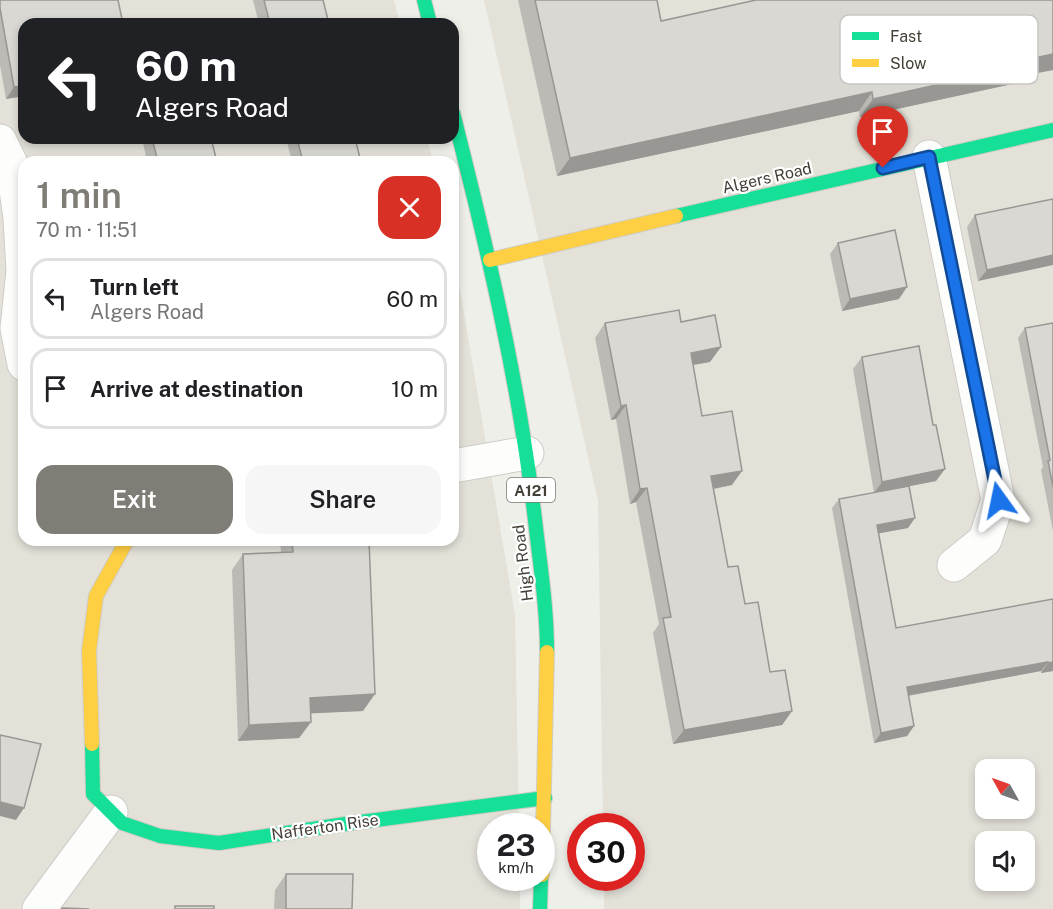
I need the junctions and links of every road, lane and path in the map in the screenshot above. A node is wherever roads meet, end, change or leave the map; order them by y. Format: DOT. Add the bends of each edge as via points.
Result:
graph roads {
  1 [pos="424,0"];
  2 [pos="428,18"];
  3 [pos="1053,130"];
  4 [pos="459,136"];
  5 [pos="0,141"];
  6 [pos="929,157"];
  7 [pos="18,204"];
  8 [pos="490,260"];
  9 [pos="18,312"];
  10 [pos="18,337"];
  11 [pos="527,453"];
  12 [pos="459,465"];
  13 [pos="125,546"];
  14 [pos="954,565"];
  15 [pos="546,798"];
  16 [pos="111,812"];
  17 [pos="545,813"];
  18 [pos="541,891"];
  19 [pos="39,909"];
  20 [pos="540,909"];
  1 -- 2 [label="street"];
  3 -- 6 [label="street, Algers Road"];
  4 -- 8 [label="street, High Road / A121"];
  5 -- 7 [label="street" via="13,168"];
  6 -- 8 [label="street, Algers Road"];
  6 -- 14 [label="street" via="999,500 985,540"];
  8 -- 11 [label="street, High Road / A121"];
  9 -- 10 [label="street"];
  11 -- 12 [label="street"];
  11 -- 15 [label="street, High Road / A121" via="547,621"];
  13 -- 16 [label="street, Nafferton Rise" via="96,596 88,651 93,794"];
  15 -- 16 [label="street, Nafferton Rise" via="219,843 160,836 122,823"];
  15 -- 17 [label="street, High Road / A121"];
  16 -- 19 [label="street"];
  18 -- 20 [label="street, High Road / A121"];
}
